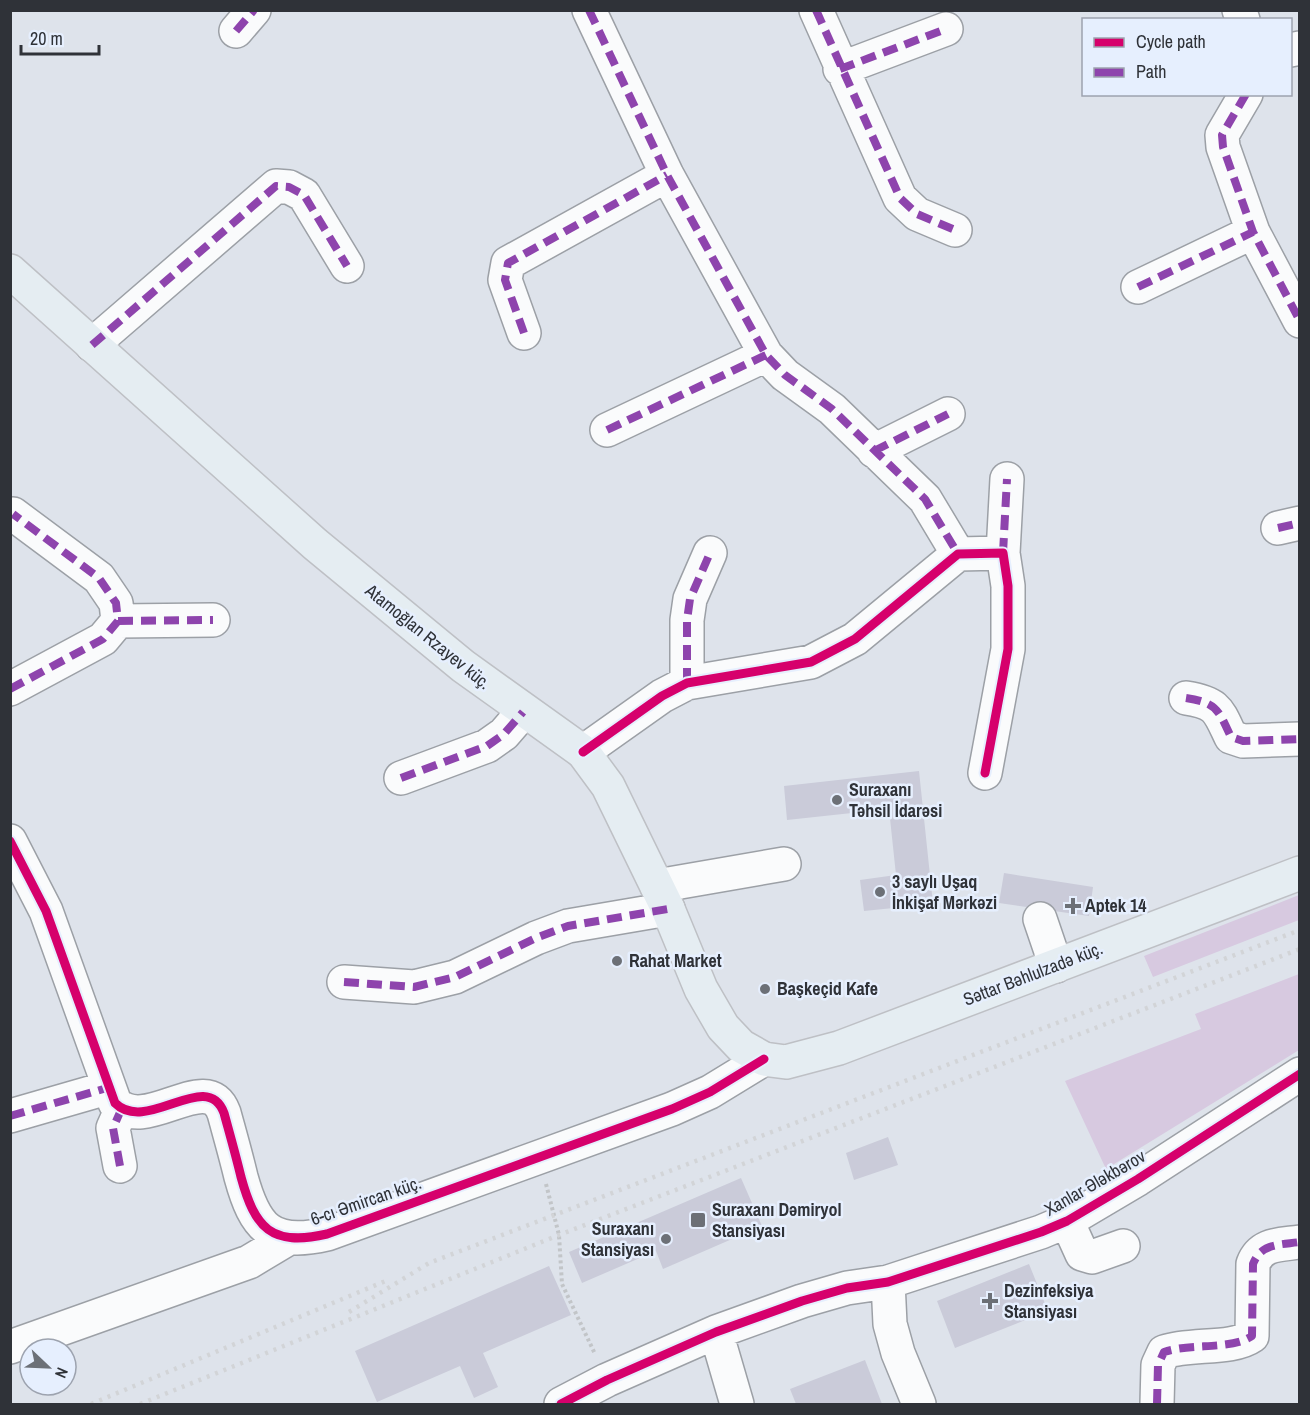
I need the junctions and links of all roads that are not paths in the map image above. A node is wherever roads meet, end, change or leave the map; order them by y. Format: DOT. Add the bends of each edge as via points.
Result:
graph roads {
  1 [pos="589,10"];
  2 [pos="816,10"];
  3 [pos="946,29"];
  4 [pos="840,69"];
  5 [pos="1245,96"];
  6 [pos="667,175"];
  7 [pos="955,230"];
  8 [pos="1253,232"];
  9 [pos="347,266"];
  10 [pos="10,271"];
  11 [pos="1138,287"];
  12 [pos="1299,321"];
  13 [pos="524,333"];
  14 [pos="92,345"];
  15 [pos="766,355"];
  16 [pos="948,414"];
  17 [pos="607,430"];
  18 [pos="874,451"];
  19 [pos="1007,479"];
  20 [pos="13,514"];
  21 [pos="710,553"];
  22 [pos="1003,553"];
  23 [pos="958,554"];
  24 [pos="213,620"];
  25 [pos="118,621"];
  26 [pos="687,683"];
  27 [pos="10,689"];
  28 [pos="1186,698"];
  29 [pos="523,712"];
  30 [pos="1299,739"];
  31 [pos="583,752"];
  32 [pos="985,773"];
  33 [pos="401,778"];
  34 [pos="10,841"];
  35 [pos="784,864"];
  36 [pos="1299,873"];
  37 [pos="663,897"];
  38 [pos="1040,919"];
  39 [pos="1056,966"];
  40 [pos="344,982"];
  41 [pos="764,1059"];
  42 [pos="1299,1074"];
  43 [pos="114,1099"];
  44 [pos="10,1116"];
  45 [pos="120,1166"];
  46 [pos="1067,1221"];
  47 [pos="289,1238"];
  48 [pos="1299,1242"];
  49 [pos="1123,1246"];
  50 [pos="888,1282"];
  51 [pos="716,1332"];
  52 [pos="10,1347"];
  53 [pos="561,1404"];
  54 [pos="737,1404"];
  55 [pos="919,1404"];
  56 [pos="1157,1404"];
  1 -- 6 [label="street"];
  2 -- 4 [label="street"];
  3 -- 4 [label="street"];
  4 -- 7 [label="street" via="900,198 917,214"];
  5 -- 8 [label="street" via="1222,135"];
  6 -- 13 [label="street" via="508,263 505,280"];
  6 -- 15 [label="street"];
  8 -- 11 [label="street"];
  8 -- 12 [label="street"];
  9 -- 14 [label="street" via="304,195 289,187 276,186"];
  10 -- 14 [label="main road, Atamoğlan Rzayev küç."];
  14 -- 29 [label="main road, Atamoğlan Rzayev küç." via="315,544"];
  15 -- 17 [label="street"];
  15 -- 18 [label="street" via="785,375 832,409"];
  16 -- 18 [label="street"];
  18 -- 23 [label="street" via="925,499"];
  19 -- 22 [label="street"];
  20 -- 25 [label="street" via="99,578 116,603"];
  21 -- 26 [label="street" via="690,599"];
  22 -- 23 [label="street"];
  22 -- 32 [label="street" via="1008,586 1008,649"];
  23 -- 26 [label="street" via="855,639 811,662"];
  24 -- 25 [label="street"];
  25 -- 27 [label="street" via="103,639"];
  26 -- 31 [label="street"];
  28 -- 30 [label="street" via="1217,707 1231,737 1243,741"];
  29 -- 31 [label="main road, Atamoğlan Rzayev küç."];
  29 -- 33 [label="street" via="487,746"];
  31 -- 37 [label="main road, Atamoğlan Rzayev küç." via="608,786"];
  34 -- 43 [label="street" via="46,911"];
  35 -- 37 [label="street"];
  36 -- 39 [label="main road, Səttar Bəhlulzadə küç."];
  37 -- 40 [label="street" via="536,938 455,977 414,987"];
  37 -- 41 [label="main road, Atamoğlan Rzayev küç." via="701,989 723,1027 741,1046"];
  38 -- 39 [label="street"];
  39 -- 41 [label="main road, Səttar Bəhlulzadə küç." via="840,1048 786,1062"];
  41 -- 47 [label="street, 6-cı Əmircan küç." via="710,1092 539,1157 327,1234 309,1239"];
  42 -- 46 [label="street, Xanlar Ələkbərov"];
  43 -- 44 [label="street, 6-cı Əmircan küç."];
  43 -- 45 [label="street" via="113,1128"];
  43 -- 47 [label="street, 6-cı Əmircan küç." via="130,1114 193,1097 213,1100 222,1107 255,1219"];
  46 -- 49 [label="street" via="1082,1254 1092,1257"];
  46 -- 50 [label="street, Xanlar Ələkbərov"];
  47 -- 52 [label="street" via="249,1262"];
  48 -- 56 [label="street" via="1267,1246 1257,1253 1253,1264 1252,1336 1241,1343 1182,1346 1164,1352 1158,1365"];
  50 -- 51 [label="street, Xanlar Ələkbərov" via="802,1301"];
  50 -- 55 [label="street" via="890,1324"];
  51 -- 53 [label="street, Xanlar Ələkbərov"];
  51 -- 54 [label="street"];
}
